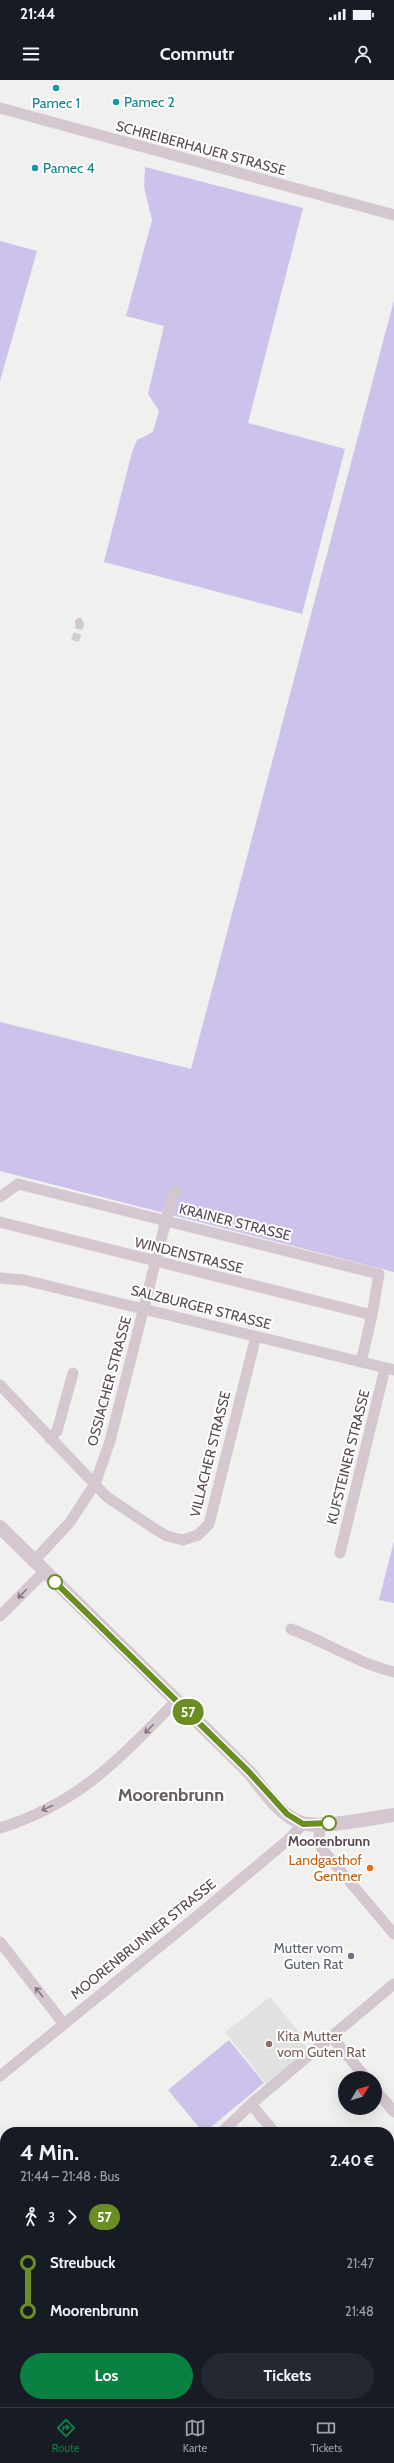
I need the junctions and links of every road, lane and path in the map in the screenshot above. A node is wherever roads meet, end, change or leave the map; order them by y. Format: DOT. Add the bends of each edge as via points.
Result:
graph roads {
  1 [pos="0,108"];
  2 [pos="394,215"];
  3 [pos="176,1191"];
  4 [pos="0,1197"];
  5 [pos="166,1220"];
  6 [pos="0,1222"];
  7 [pos="155,1262"];
  8 [pos="0,1278"];
  9 [pos="144,1309"];
  10 [pos="372,1315"];
  11 [pos="256,1336"];
  12 [pos="361,1362"];
  13 [pos="389,1369"];
  14 [pos="72,1373"];
  15 [pos="0,1385"];
  16 [pos="50,1439"];
  17 [pos="94,1484"];
  18 [pos="0,1527"];
  19 [pos="340,1553"];
  20 [pos="34,1561"];
  21 [pos="45,1571"];
  22 [pos="0,1616"];
  23 [pos="291,1629"];
  24 [pos="394,1672"];
  25 [pos="176,1701"];
  26 [pos="394,1815"];
  27 [pos="303,1824"];
  28 [pos="320,1824"];
  29 [pos="0,1828"];
  30 [pos="394,1934"];
  31 [pos="0,1942"];
  32 [pos="394,1984"];
  33 [pos="63,2023"];
  34 [pos="332,2038"];
  35 [pos="360,2071"];
  36 [pos="0,2076"];
  37 [pos="382,2097"];
  38 [pos="251,2104"];
  39 [pos="394,2112"];
  40 [pos="227,2127"];
  41 [pos="270,2127"];
  1 -- 2 [label="street, SCHREIBERHAUER STRASSE"];
  3 -- 5 [label="street, OSSIACHER STRASSE"];
  4 -- 5 [label="street, KRAINER STRASSE" via="18,1184"];
  5 -- 7 [label="street, OSSIACHER STRASSE"];
  5 -- 10 [label="street, KRAINER STRASSE" via="379,1274"];
  6 -- 7 [label="street, WINDENSTRASSE"];
  7 -- 9 [label="street, OSSIACHER STRASSE"];
  7 -- 10 [label="street, WINDENSTRASSE"];
  8 -- 9 [label="street, SALZBURGER STRASSE" via="24,1280"];
  9 -- 11 [label="street, SALZBURGER STRASSE"];
  9 -- 17 [label="street, OSSIACHER STRASSE" via="110,1441"];
  10 -- 12 [label="street, KRAINER STRASSE"];
  11 -- 12 [label="street, SALZBURGER STRASSE"];
  11 -- 17 [label="street, VILLACHER STRASSE" via="209,1524 205,1530 183,1540 167,1536 107,1497"];
  12 -- 13 [label="street, SALZBURGER STRASSE"];
  13 -- 19 [label="street, KUFSTEINER STRASSE"];
  14 -- 16 [label="street" via="57,1431"];
  15 -- 16 [label="street, VILLACHER STRASSE"];
  16 -- 17 [label="street, VILLACHER STRASSE"];
  17 -- 20 [label="street, OSSIACHER STRASSE" via="70,1522"];
  18 -- 20 [label="street"];
  20 -- 21 [label="street"];
  21 -- 22 [label="street, one-way"];
  21 -- 25 [label="street"];
  23 -- 24 [label="street" via="320,1640 360,1662"];
  25 -- 27 [label="street" via="249,1772 282,1809"];
  25 -- 29 [label="street, one-way" via="116,1762 85,1787 65,1800"];
  26 -- 28 [label="street"];
  27 -- 28 [label="street"];
  27 -- 33 [label="street, MOORENBRUNNER STRASSE" via="288,1840 196,1917"];
  28 -- 30 [label="street" via="319,1838 322,1849"];
  33 -- 31 [label="street, one-way"];
  32 -- 34 [label="street"];
  33 -- 36 [label="street, MOORENBRUNNER STRASSE"];
  34 -- 35 [label="street"];
  34 -- 38 [label="street"];
  37 -- 39 [label="street"];
  38 -- 40 [label="street"];
  38 -- 41 [label="street"];
}
